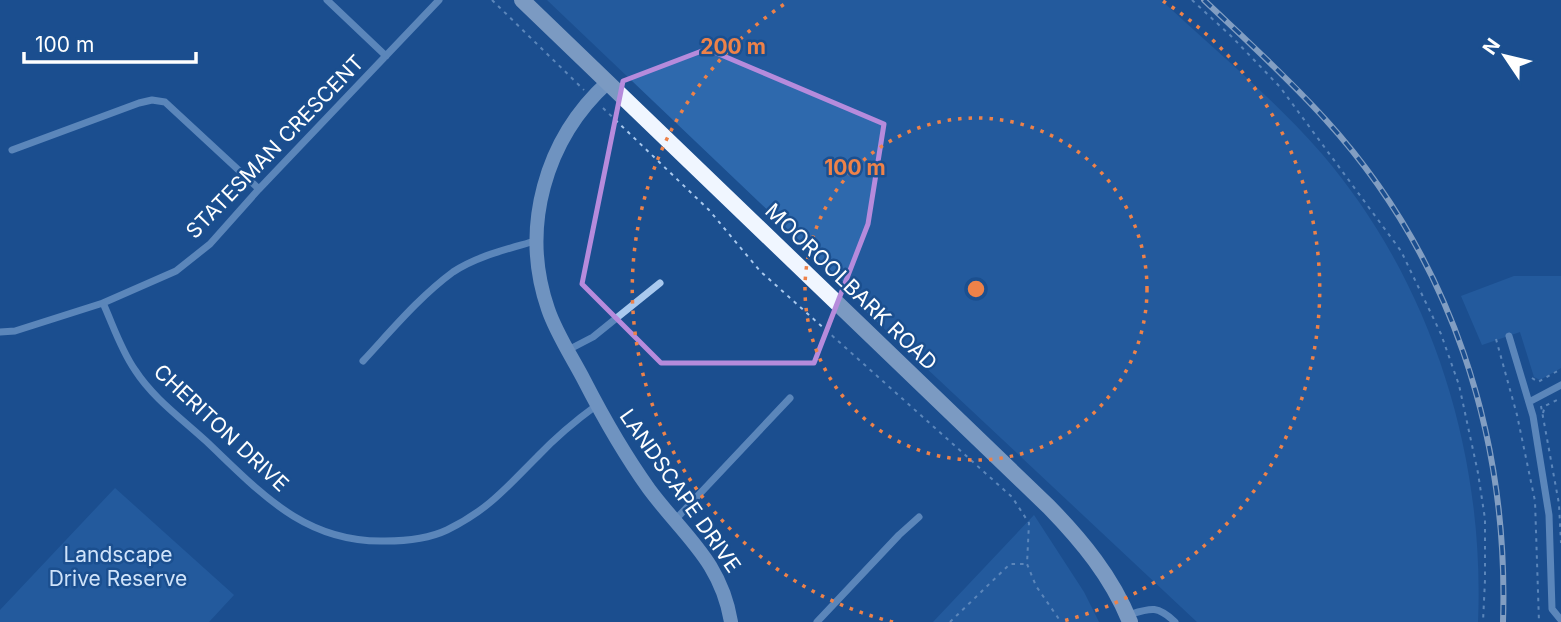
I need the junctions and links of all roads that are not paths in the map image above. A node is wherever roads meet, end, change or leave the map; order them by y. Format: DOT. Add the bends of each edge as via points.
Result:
graph roads {
  1 [pos="327,0"];
  2 [pos="439,0"];
  3 [pos="522,0"];
  4 [pos="386,56"];
  5 [pos="608,82"];
  6 [pos="12,150"];
  7 [pos="259,189"];
  8 [pos="535,241"];
  9 [pos="660,283"];
  10 [pos="103,303"];
  11 [pos="0,332"];
  12 [pos="1510,335"];
  13 [pos="568,350"];
  14 [pos="362,361"];
  15 [pos="1561,385"];
  16 [pos="790,398"];
  17 [pos="1529,402"];
  18 [pos="597,405"];
  19 [pos="919,517"];
  20 [pos="675,520"];
  21 [pos="1129,618"];
  22 [pos="1558,620"];
  23 [pos="731,622"];
  24 [pos="817,622"];
  25 [pos="1175,622"];
  1 -- 4 [label="street"];
  2 -- 4 [label="street, STATESMAN CRESCENT"];
  3 -- 5 [label="main road, MOOROOLBARK ROAD"];
  4 -- 7 [label="street, STATESMAN CRESCENT"];
  5 -- 8 [label="street, LANDSCAPE DRIVE" via="565,134 548,169"];
  5 -- 21 [label="main road, MOOROOLBARK ROAD" via="1058,515 1098,563"];
  6 -- 7 [label="street" via="139,103 165,102"];
  7 -- 10 [label="street, STATESMAN CRESCENT" via="211,244 176,271"];
  8 -- 13 [label="street, LANDSCAPE DRIVE" via="548,310"];
  8 -- 14 [label="street" via="455,271"];
  9 -- 13 [label="street" via="593,337"];
  10 -- 11 [label="street, STATESMAN CRESCENT"];
  10 -- 18 [label="street, CHERITON DRIVE" via="134,369 153,393 267,499 328,534 366,542 407,541 444,531 475,515"];
  12 -- 17 [label="street"];
  13 -- 18 [label="street, LANDSCAPE DRIVE"];
  15 -- 17 [label="street"];
  16 -- 20 [label="street"];
  17 -- 22 [label="street" via="1549,515 1552,609"];
  18 -- 20 [label="street, LANDSCAPE DRIVE" via="631,463"];
  19 -- 24 [label="street"];
  20 -- 23 [label="street, LANDSCAPE DRIVE" via="718,575"];
  21 -- 25 [label="street" via="1157,609"];
}
